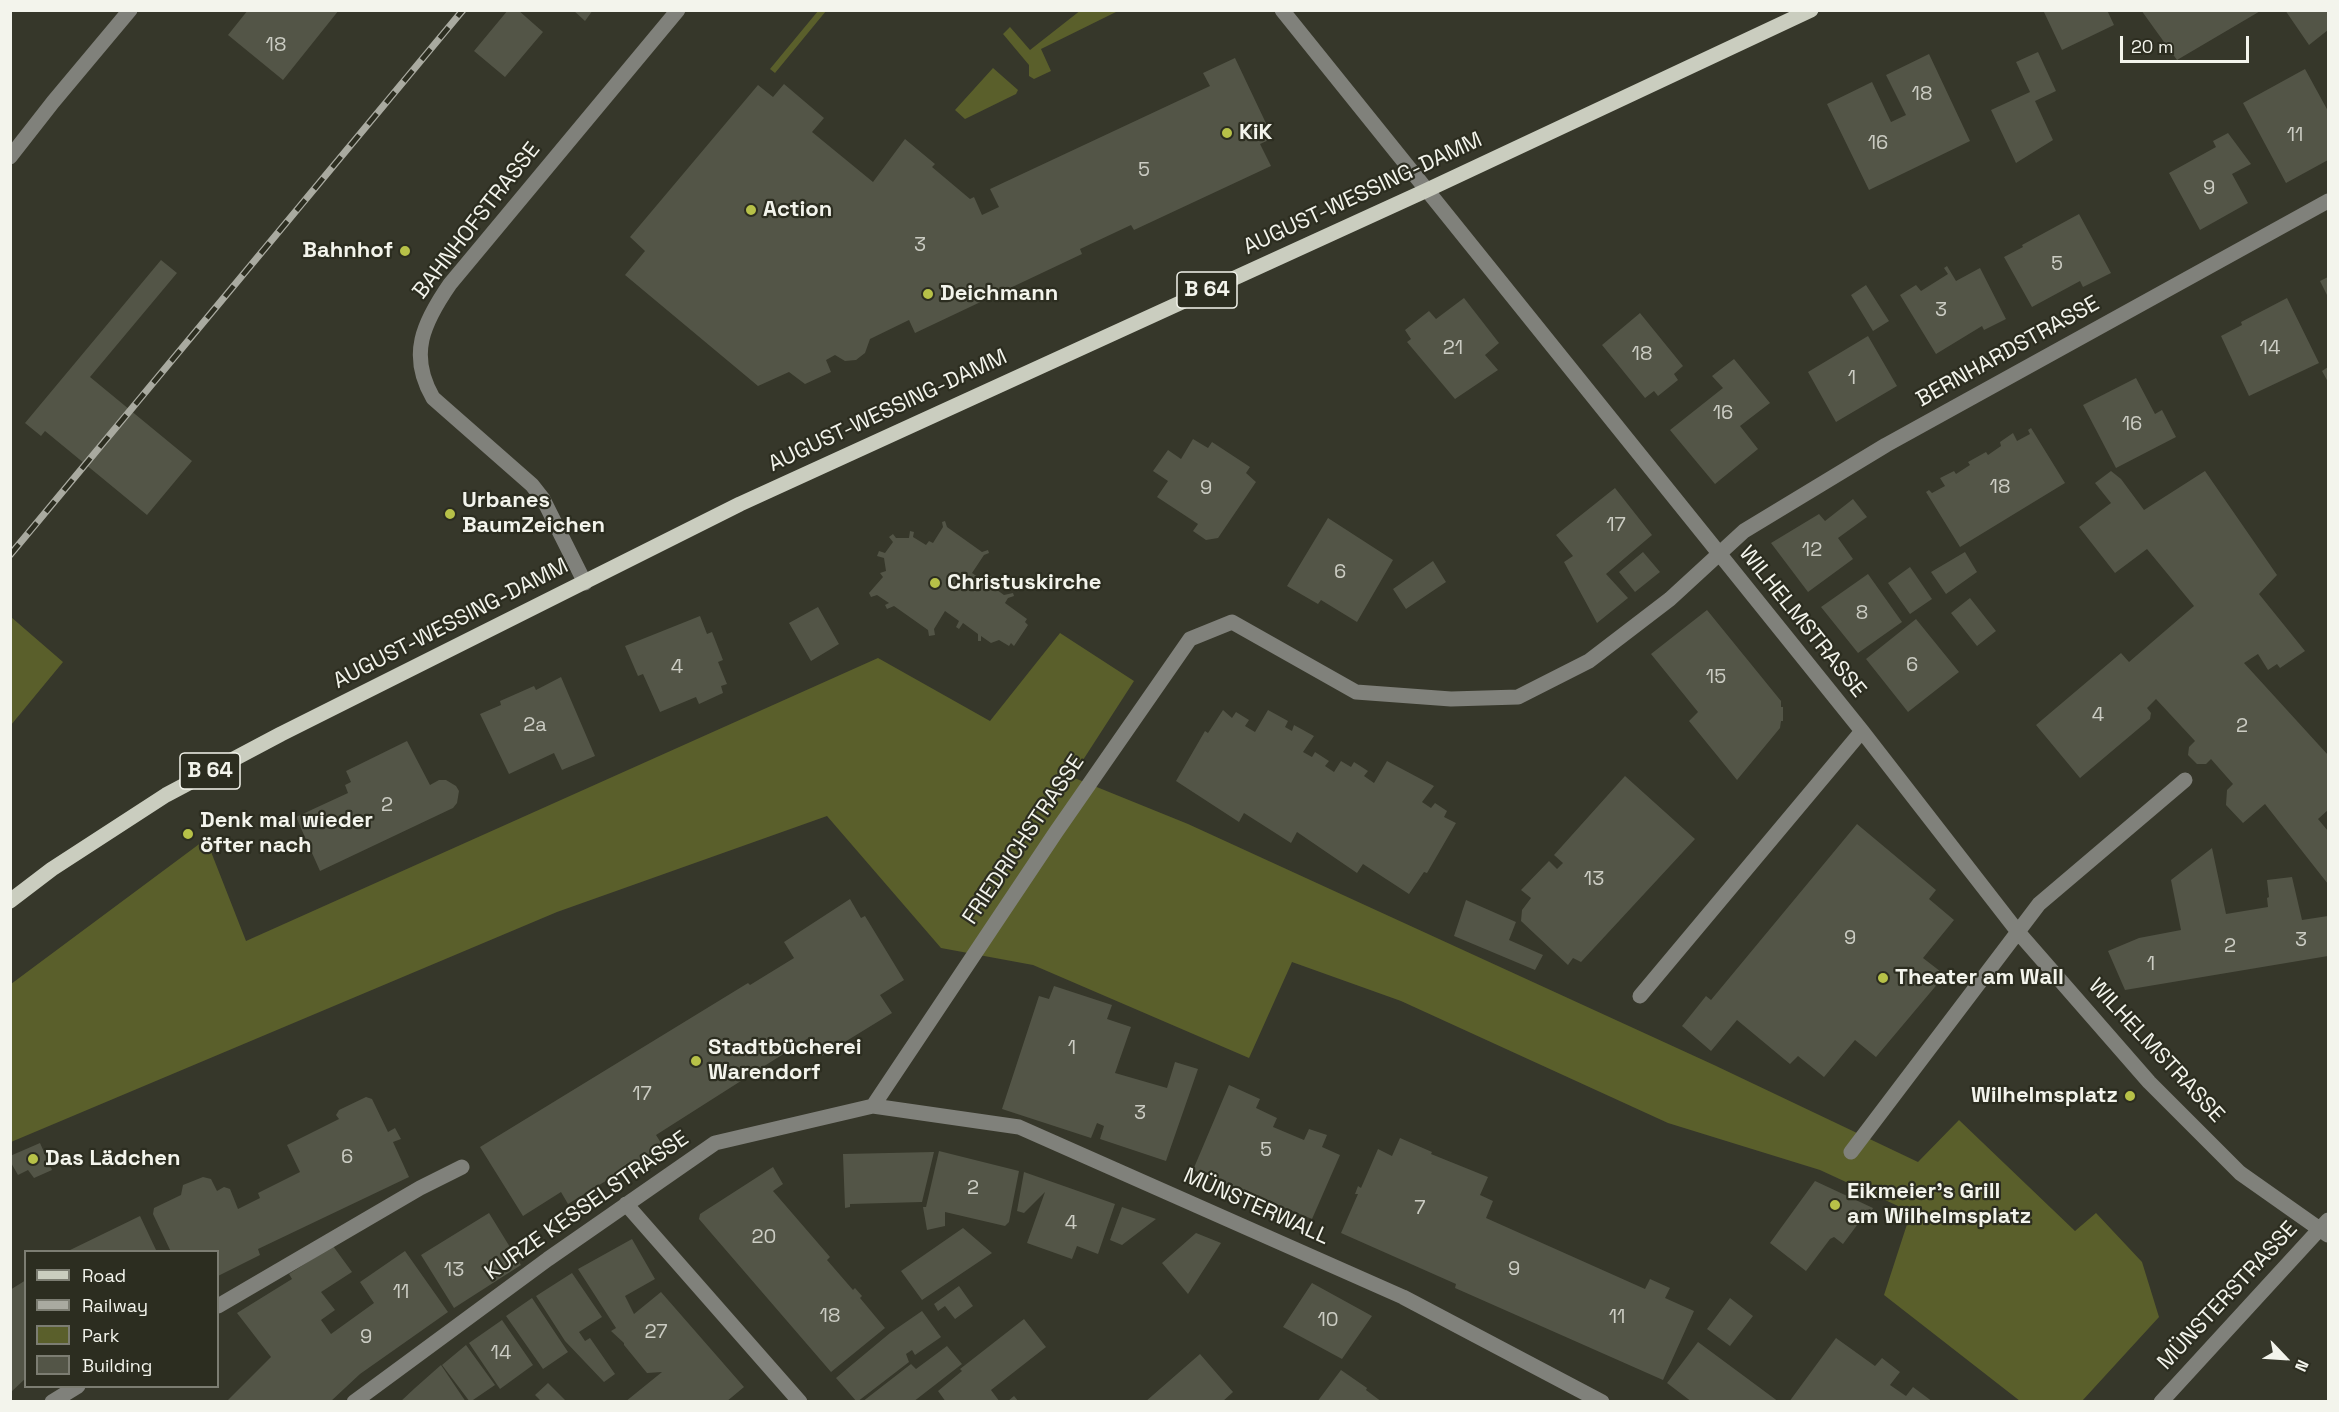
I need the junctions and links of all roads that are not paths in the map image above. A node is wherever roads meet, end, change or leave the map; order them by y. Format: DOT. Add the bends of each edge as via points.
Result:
graph roads {
  1 [pos="130,10"];
  2 [pos="678,10"];
  3 [pos="1282,10"];
  4 [pos="1811,10"];
  5 [pos="16,139"];
  6 [pos="10,157"];
  7 [pos="1425,191"];
  8 [pos="2328,201"];
  9 [pos="1719,555"];
  10 [pos="585,583"];
  11 [pos="1232,622"];
  12 [pos="1862,731"];
  13 [pos="2185,780"];
  14 [pos="10,901"];
  15 [pos="2018,932"];
  16 [pos="1640,996"];
  17 [pos="873,1106"];
  18 [pos="1851,1152"];
  19 [pos="462,1167"];
  20 [pos="626,1204"];
  21 [pos="2325,1228"];
  22 [pos="219,1305"];
  23 [pos="75,1388"];
  24 [pos="2165,1400"];
  25 [pos="52,1401"];
  26 [pos="354,1401"];
  27 [pos="800,1401"];
  28 [pos="1602,1401"];
  1 -- 5 [label="street" via="53,102"];
  2 -- 10 [label="street, BAHNHOFSTRASSE" via="450,284 429,316 420,351 420,366 433,399 532,485 543,499"];
  3 -- 7 [label="street, WILHELMSTRASSE"];
  4 -- 7 [label="main road, AUGUST-WESSING-DAMM / B 64"];
  5 -- 6 [label="street"];
  7 -- 9 [label="street, WILHELMSTRASSE"];
  7 -- 10 [label="main road, AUGUST-WESSING-DAMM / B 64" via="815,468"];
  8 -- 9 [label="street, BERNHARDSTRASSE" via="1887,445 1744,531"];
  9 -- 11 [label="street, BERNHARDSTRASSE" via="1589,662 1518,697 1451,699 1356,692"];
  9 -- 12 [label="street, WILHELMSTRASSE"];
  10 -- 14 [label="main road, AUGUST-WESSING-DAMM / B 64" via="166,795"];
  11 -- 17 [label="street, FRIEDRICHSTRASSE" via="1190,639"];
  12 -- 15 [label="street, WILHELMSTRASSE"];
  12 -- 16 [label="street"];
  13 -- 15 [label="street" via="2039,904"];
  15 -- 18 [label="street"];
  15 -- 21 [label="street, WILHELMSTRASSE" via="2133,1065 2232,1164"];
  17 -- 20 [label="street, KURZE KESSELSTRASSE" via="715,1143"];
  17 -- 28 [label="street, MÜNSTERWALL" via="1018,1127 1403,1297"];
  19 -- 22 [label="street"];
  20 -- 26 [label="street, KURZE KESSELSTRASSE"];
  20 -- 27 [label="street"];
  21 -- 24 [label="street, MÜNSTERSTRASSE"];
  23 -- 25 [label="street"];
}
